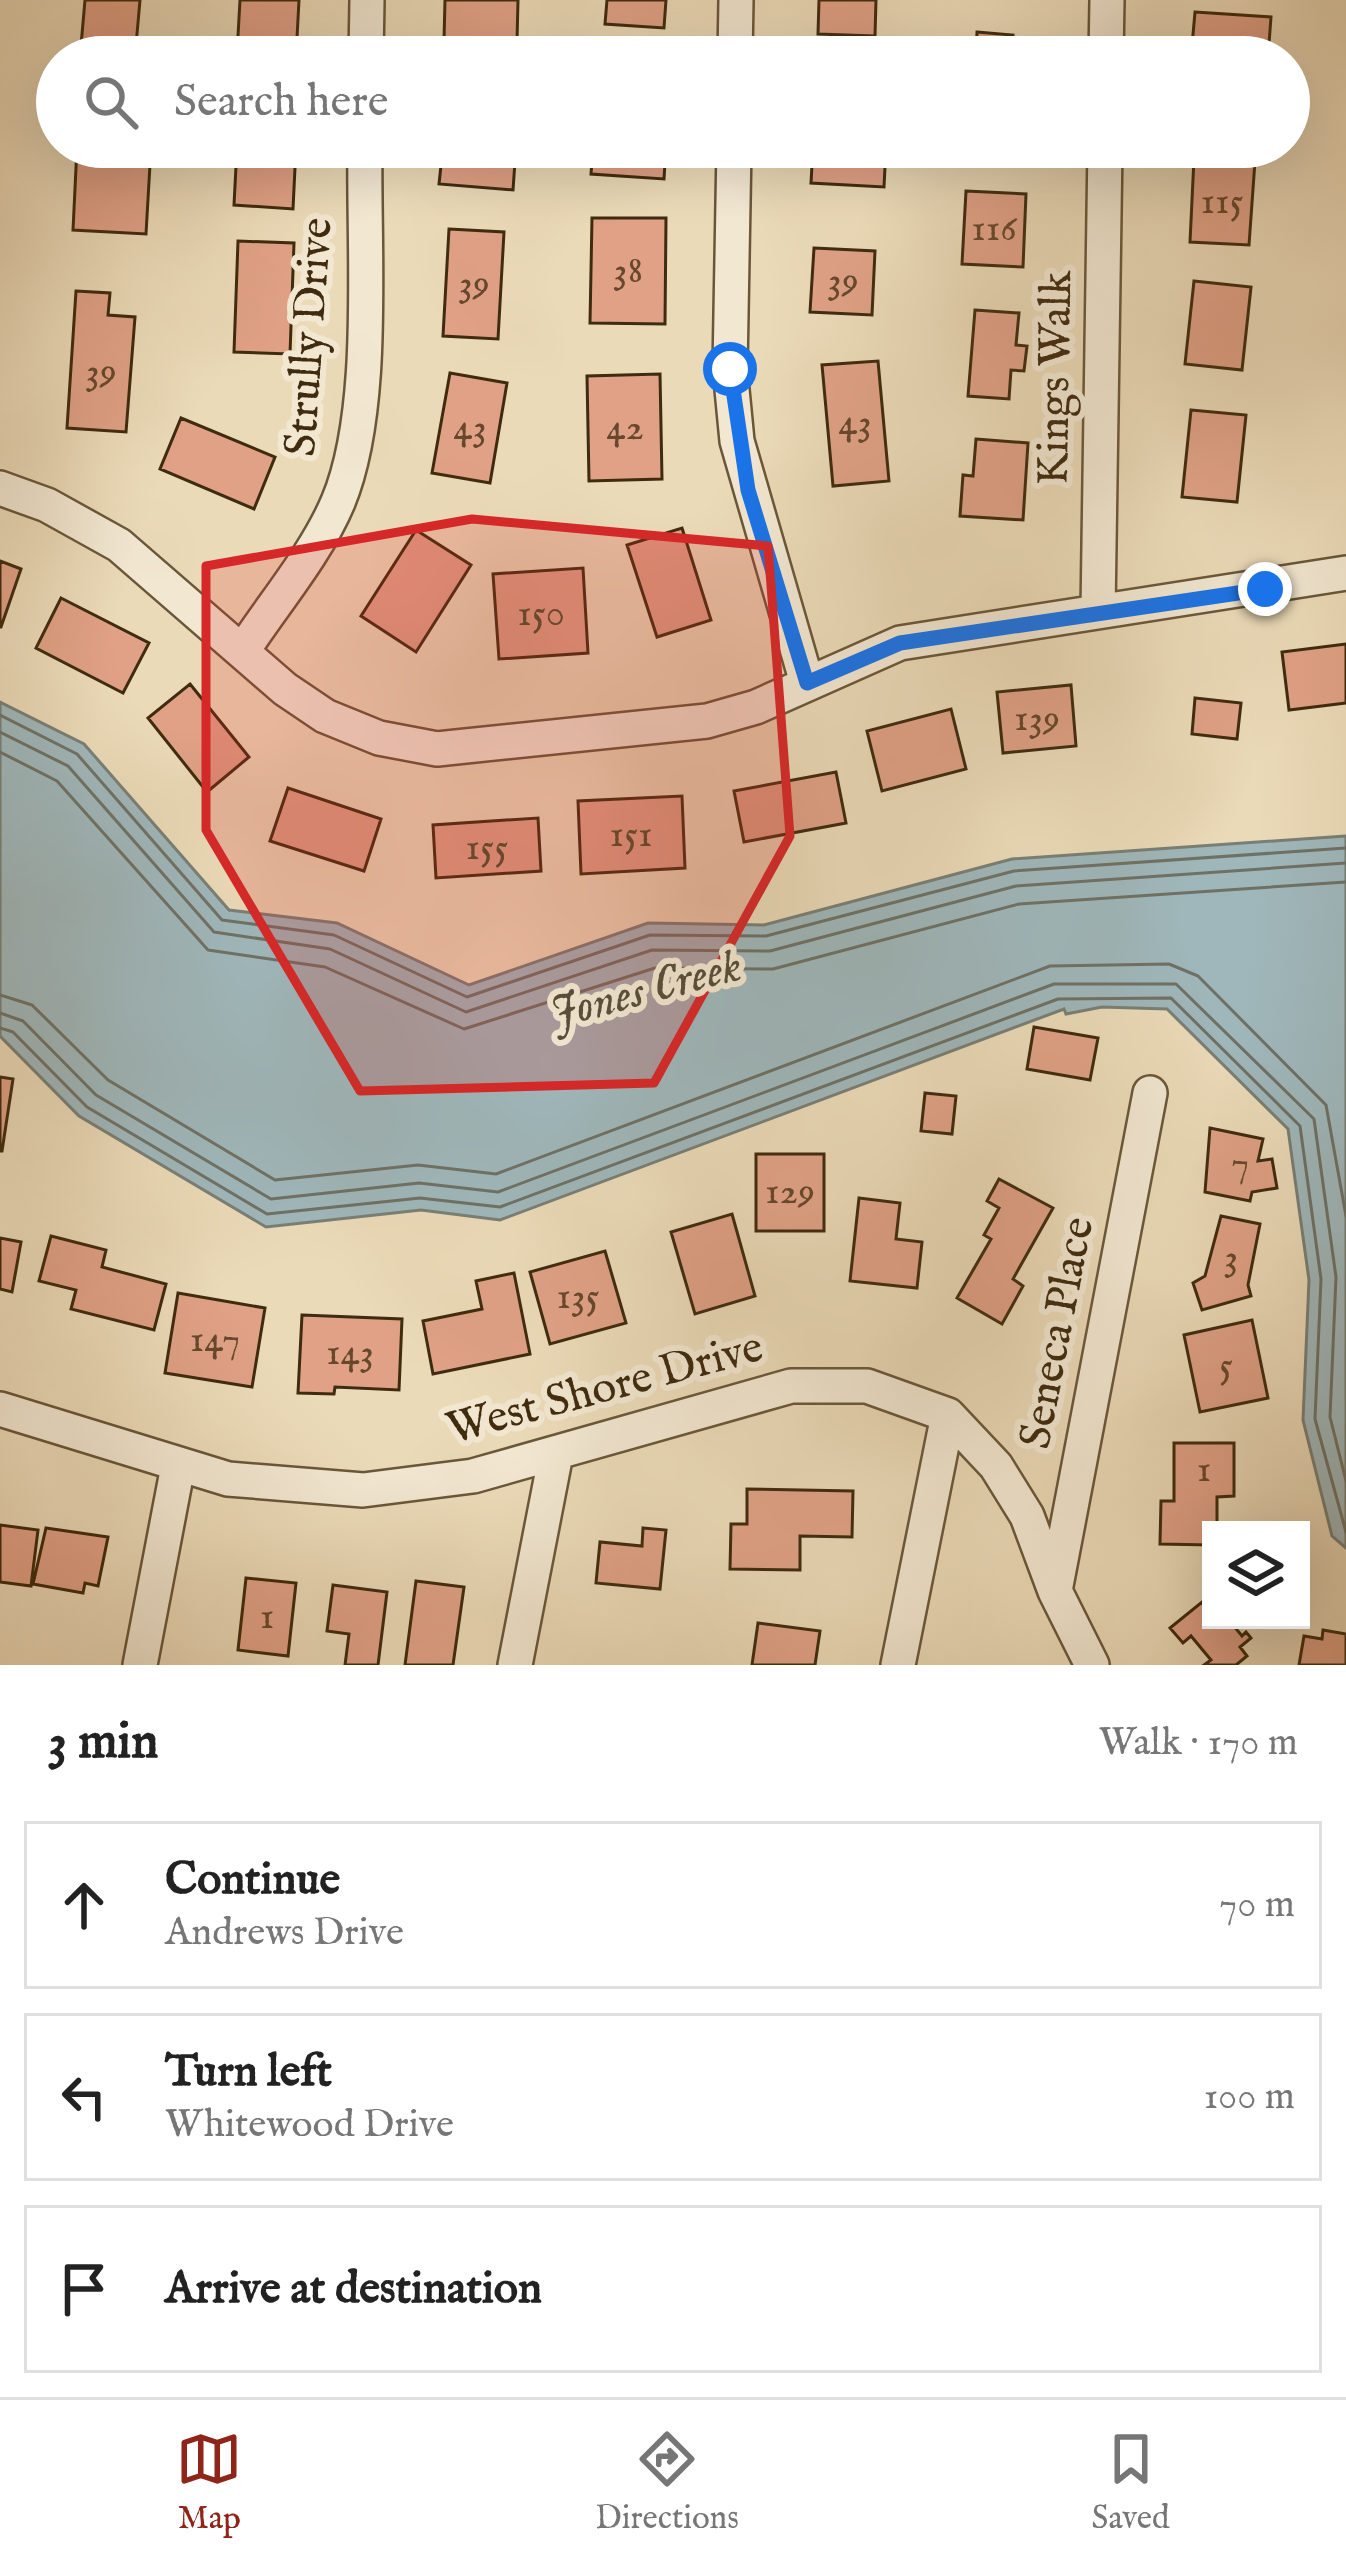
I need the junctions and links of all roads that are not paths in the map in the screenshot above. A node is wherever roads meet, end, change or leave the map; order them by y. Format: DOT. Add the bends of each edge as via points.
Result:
graph roads {
  1 [pos="367,0"];
  2 [pos="736,0"];
  3 [pos="1107,0"];
  4 [pos="366,36"];
  5 [pos="735,36"];
  6 [pos="1106,36"];
  7 [pos="365,168"];
  8 [pos="734,168"];
  9 [pos="1105,168"];
  10 [pos="0,488"];
  11 [pos="1346,573"];
  12 [pos="1098,611"];
  13 [pos="244,650"];
  14 [pos="807,683"];
  15 [pos="1150,1093"];
  16 [pos="0,1409"];
  17 [pos="948,1415"];
  18 [pos="556,1454"];
  19 [pos="178,1466"];
  20 [pos="1055,1591"];
  21 [pos="140,1665"];
  22 [pos="515,1665"];
  23 [pos="898,1665"];
  24 [pos="1092,1665"];
  1 -- 4 [label="street"];
  2 -- 5 [label="street"];
  3 -- 6 [label="street"];
  7 -- 13 [label="street, Strully Drive" via="352,460 336,506"];
  8 -- 14 [label="street" via="730,369 737,441"];
  9 -- 12 [label="street, Kings Walk"];
  10 -- 13 [label="street" via="119,545"];
  11 -- 12 [label="street"];
  12 -- 14 [label="street" via="900,643"];
  13 -- 14 [label="street" via="325,716 437,749 707,721"];
  15 -- 20 [label="street, Seneca Place"];
  16 -- 19 [label="street, West Shore Drive"];
  17 -- 18 [label="street, West Shore Drive" via="868,1386 791,1386"];
  17 -- 20 [label="street, West Shore Drive" via="1007,1483"];
  17 -- 23 [label="street"];
  18 -- 19 [label="street, West Shore Drive" via="363,1490 228,1479"];
  18 -- 22 [label="street"];
  19 -- 21 [label="street"];
  20 -- 24 [label="street, West Shore Drive"];
}
